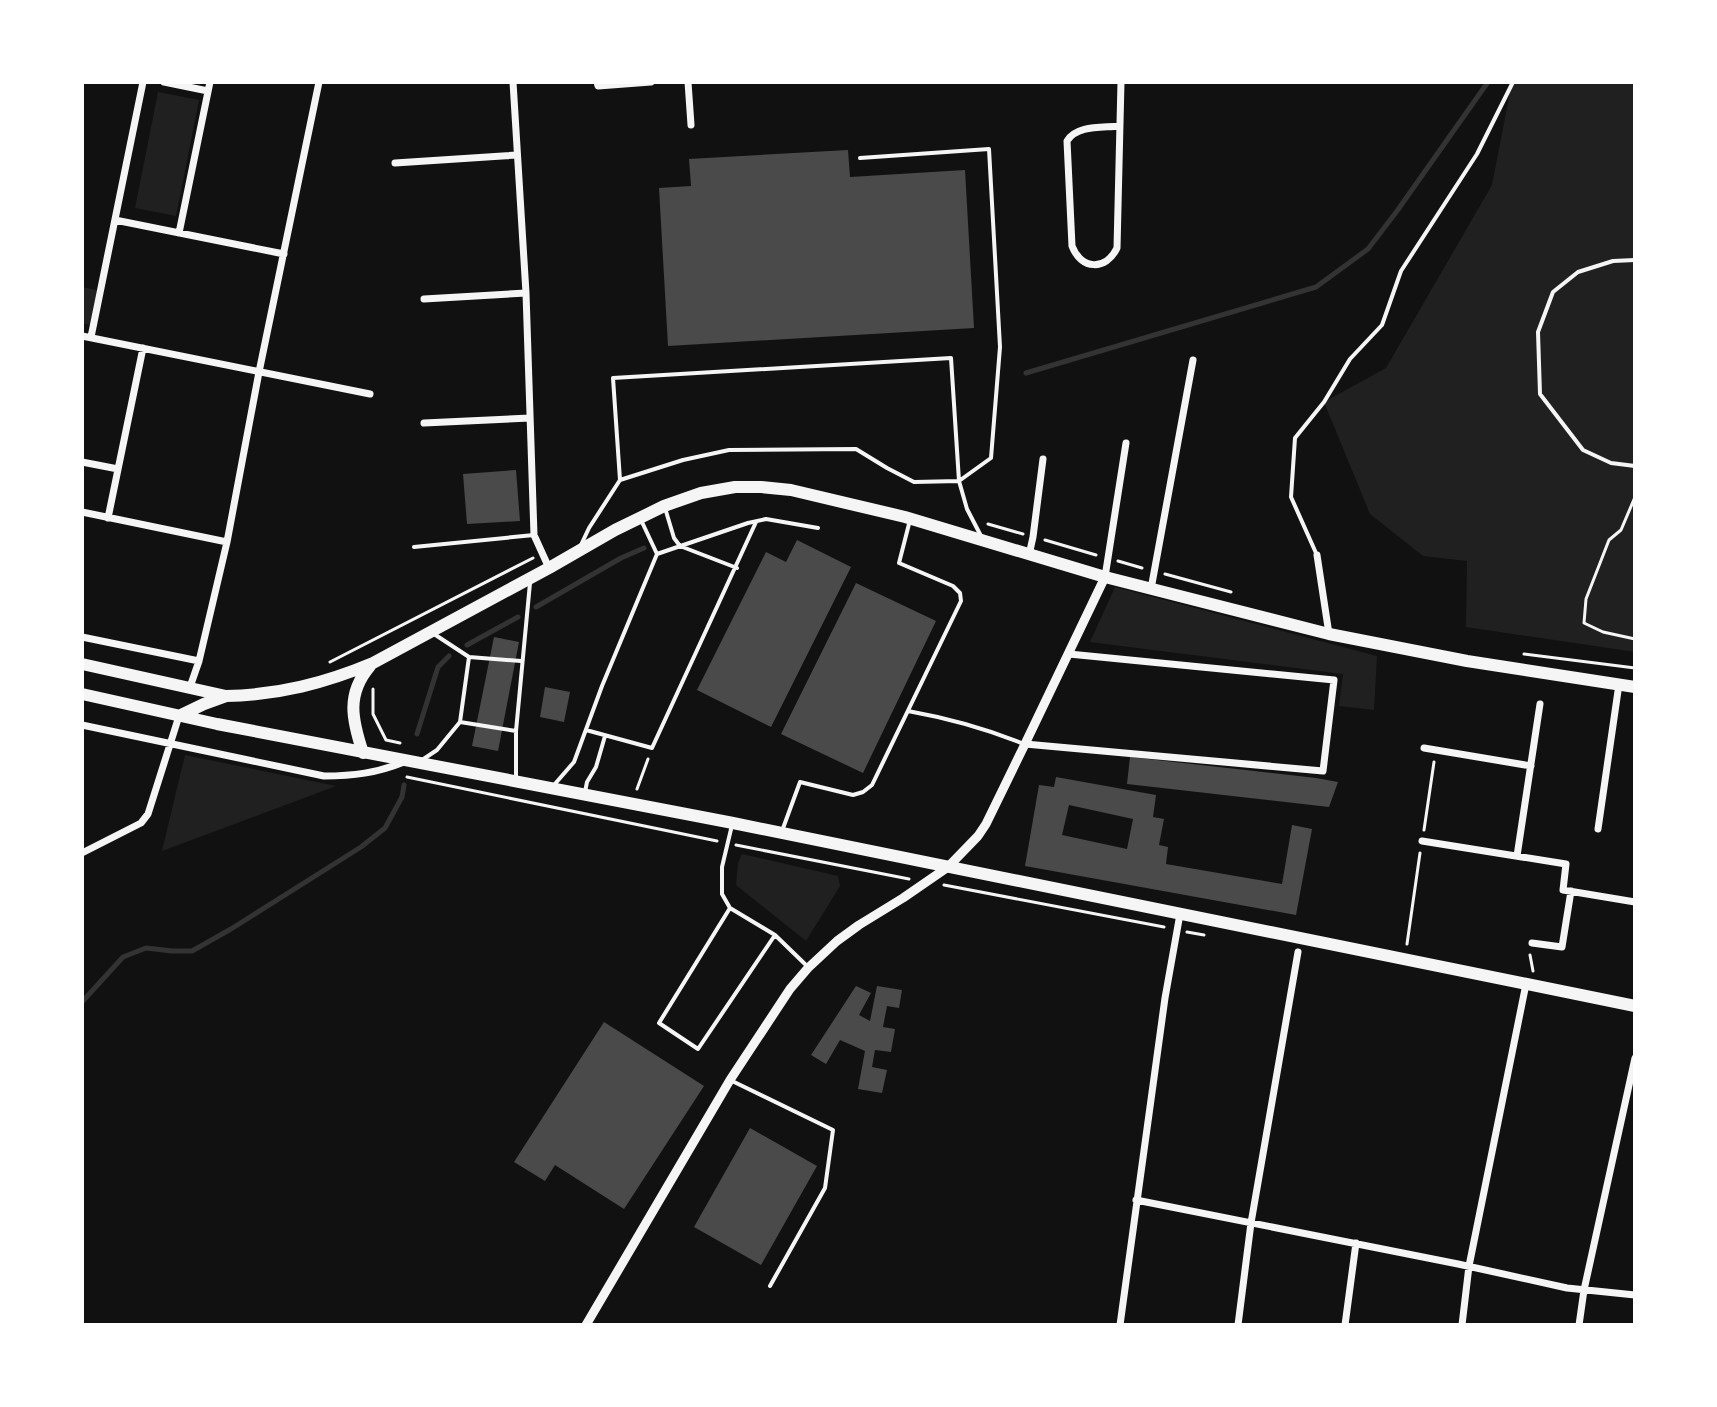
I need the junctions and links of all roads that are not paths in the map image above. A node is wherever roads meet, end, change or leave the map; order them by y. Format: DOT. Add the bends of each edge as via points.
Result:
graph roads {
  1 [pos="143,82"];
  2 [pos="164,82"];
  3 [pos="319,82"];
  4 [pos="513,82"];
  5 [pos="597,82"];
  6 [pos="651,82"];
  7 [pos="688,82"];
  8 [pos="1121,82"];
  9 [pos="1513,82"];
  10 [pos="209,86"];
  11 [pos="691,125"];
  12 [pos="1119,126"];
  13 [pos="517,155"];
  14 [pos="860,158"];
  15 [pos="395,163"];
  16 [pos="115,220"];
  17 [pos="179,233"];
  18 [pos="284,254"];
  19 [pos="1635,260"];
  20 [pos="526,293"];
  21 [pos="424,299"];
  22 [pos="86,336"];
  23 [pos="143,348"];
  24 [pos="1193,360"];
  25 [pos="259,372"];
  26 [pos="370,394"];
  27 [pos="530,418"];
  28 [pos="424,423"];
  29 [pos="1126,443"];
  30 [pos="1043,459"];
  31 [pos="82,462"];
  32 [pos="1635,466"];
  33 [pos="118,469"];
  34 [pos="620,480"];
  35 [pos="959,481"];
  36 [pos="664,506"];
  37 [pos="82,512"];
  38 [pos="108,518"];
  39 [pos="640,518"];
  40 [pos="911,519"];
  41 [pos="757,521"];
  42 [pos="818,528"];
  43 [pos="534,535"];
  44 [pos="227,542"];
  45 [pos="985,542"];
  46 [pos="680,546"];
  47 [pos="414,547"];
  48 [pos="579,551"];
  49 [pos="657,554"];
  50 [pos="1029,555"];
  51 [pos="1317,555"];
  52 [pos="549,568"];
  53 [pos="737,568"];
  54 [pos="531,577"];
  55 [pos="1105,577"];
  56 [pos="1151,589"];
  57 [pos="432,633"];
  58 [pos="1329,634"];
  59 [pos="82,637"];
  60 [pos="1069,654"];
  61 [pos="469,657"];
  62 [pos="199,661"];
  63 [pos="521,661"];
  64 [pos="373,663"];
  65 [pos="82,664"];
  66 [pos="1619,684"];
  67 [pos="190,687"];
  68 [pos="1635,687"];
  69 [pos="82,694"];
  70 [pos="226,696"];
  71 [pos="1540,704"];
  72 [pos="908,711"];
  73 [pos="179,716"];
  74 [pos="460,722"];
  75 [pos="82,725"];
  76 [pos="586,730"];
  77 [pos="516,731"];
  78 [pos="605,736"];
  79 [pos="170,743"];
  80 [pos="1025,744"];
  81 [pos="1424,748"];
  82 [pos="363,753"];
  83 [pos="411,762"];
  84 [pos="1531,766"];
  85 [pos="515,782"];
  86 [pos="552,788"];
  87 [pos="584,794"];
  88 [pos="733,823"];
  89 [pos="1598,829"];
  90 [pos="781,833"];
  91 [pos="1422,841"];
  92 [pos="82,853"];
  93 [pos="1517,856"];
  94 [pos="948,867"];
  95 [pos="1571,891"];
  96 [pos="1635,902"];
  97 [pos="730,908"];
  98 [pos="1180,914"];
  99 [pos="775,935"];
  100 [pos="1532,943"];
  101 [pos="1298,952"];
  102 [pos="808,968"];
  103 [pos="1526,984"];
  104 [pos="1635,1006"];
  105 [pos="1635,1058"];
  106 [pos="730,1080"];
  107 [pos="1136,1200"];
  108 [pos="1251,1223"];
  109 [pos="1356,1243"];
  110 [pos="1469,1266"];
  111 [pos="770,1286"];
  112 [pos="1584,1290"];
  113 [pos="1635,1295"];
  114 [pos="586,1325"];
  115 [pos="1120,1325"];
  116 [pos="1238,1325"];
  117 [pos="1345,1325"];
  118 [pos="1462,1325"];
  119 [pos="1579,1325"];
  1 -- 16 [label="street"];
  2 -- 10 [label="street"];
  3 -- 18 [label="street"];
  4 -- 13 [label="street"];
  5 -- 6 [label="street"];
  7 -- 11 [label="street"];
  8 -- 12 [label="street"];
  9 -- 51 [label="lane" via="1477,154 1401,271 1382,325 1350,359 1295,438 1291,497"];
  10 -- 17 [label="street"];
  12 -- 12 [label="street" via="1117,248 1111,259 1093,264 1081,260 1072,246 1067,141 1078,131"];
  13 -- 15 [label="street"];
  13 -- 20 [label="street"];
  14 -- 35 [label="lane" via="989,149 1000,347 991,458"];
  16 -- 17 [label="street"];
  16 -- 22 [label="street"];
  17 -- 18 [label="street"];
  18 -- 25 [label="street"];
  19 -- 32 [label="lane" via="1578,272 1553,292 1538,332 1540,394 1583,450 1611,463"];
  20 -- 21 [label="street"];
  20 -- 27 [label="street"];
  22 -- 23 [label="street"];
  23 -- 25 [label="street"];
  23 -- 33 [label="street"];
  24 -- 56 [label="street"];
  25 -- 26 [label="street"];
  25 -- 44 [label="street"];
  27 -- 28 [label="street"];
  27 -- 43 [label="street"];
  29 -- 55 [label="street"];
  30 -- 50 [label="street"];
  31 -- 33 [label="street"];
  33 -- 38 [label="street"];
  34 -- 35 [label="lane" via="729,450 856,449 914,482"];
  34 -- 35 [label="lane" via="613,378 951,358"];
  34 -- 48 [label="lane"];
  35 -- 45 [label="lane"];
  36 -- 39 [label="main road"];
  36 -- 40 [label="main road" via="701,493 761,487"];
  36 -- 46 [label="lane"];
  37 -- 38 [label="street"];
  38 -- 44 [label="street"];
  39 -- 48 [label="main road"];
  39 -- 49 [label="lane"];
  40 -- 45 [label="main road"];
  40 -- 72 [label="lane" via="899,563 953,586 961,601"];
  41 -- 42 [label="lane"];
  41 -- 46 [label="lane"];
  41 -- 53 [label="lane"];
  43 -- 47 [label="lane"];
  43 -- 52 [label="street"];
  44 -- 62 [label="street"];
  45 -- 50 [label="main road"];
  46 -- 49 [label="lane"];
  46 -- 53 [label="lane"];
  48 -- 52 [label="main road"];
  49 -- 76 [label="lane"];
  50 -- 55 [label="main road"];
  51 -- 58 [label="street"];
  52 -- 54 [label="main road"];
  53 -- 78 [label="lane" via="652,748"];
  54 -- 57 [label="main road"];
  54 -- 63 [label="lane"];
  55 -- 56 [label="main road"];
  55 -- 60 [label="street"];
  56 -- 58 [label="main road"];
  57 -- 61 [label="lane"];
  57 -- 64 [label="main road"];
  58 -- 66 [label="main road"];
  59 -- 62 [label="street"];
  60 -- 80 [label="street"];
  60 -- 80 [label="street" via="1334,680 1323,771"];
  61 -- 63 [label="lane"];
  61 -- 74 [label="lane"];
  62 -- 67 [label="street"];
  63 -- 77 [label="lane"];
  64 -- 70 [label="main road" via="298,688"];
  64 -- 82 [label="main road" via="359,682 353,706"];
  65 -- 67 [label="main road"];
  66 -- 68 [label="main road"];
  66 -- 89 [label="street"];
  67 -- 70 [label="main road"];
  69 -- 73 [label="main road"];
  70 -- 73 [label="main road"];
  71 -- 84 [label="street"];
  72 -- 80 [label="lane"];
  72 -- 90 [label="lane" via="872,785 853,795 800,782"];
  73 -- 79 [label="street"];
  73 -- 82 [label="main road"];
  74 -- 77 [label="lane"];
  74 -- 83 [label="lane" via="437,750"];
  75 -- 79 [label="street"];
  76 -- 78 [label="lane"];
  76 -- 86 [label="lane" via="574,762"];
  77 -- 85 [label="lane"];
  78 -- 87 [label="lane"];
  79 -- 83 [label="street" via="324,776 361,775"];
  79 -- 92 [label="street" via="141,823"];
  80 -- 94 [label="street" via="986,824"];
  81 -- 84 [label="street"];
  82 -- 83 [label="main road"];
  83 -- 85 [label="main road"];
  84 -- 93 [label="street"];
  85 -- 86 [label="main road"];
  86 -- 87 [label="main road"];
  87 -- 88 [label="main road"];
  88 -- 90 [label="main road"];
  88 -- 97 [label="lane" via="722,867 722,894"];
  90 -- 94 [label="main road"];
  91 -- 93 [label="street"];
  93 -- 95 [label="street" via="1566,864 1563,890"];
  94 -- 98 [label="main road"];
  94 -- 102 [label="street" via="859,925"];
  95 -- 96 [label="street"];
  95 -- 100 [label="street" via="1562,947"];
  97 -- 99 [label="lane"];
  97 -- 99 [label="lane" via="659,1023 698,1049"];
  98 -- 103 [label="main road"];
  98 -- 107 [label="street"];
  99 -- 102 [label="lane"];
  101 -- 108 [label="street"];
  102 -- 106 [label="street"];
  103 -- 104 [label="main road"];
  103 -- 110 [label="street"];
  105 -- 112 [label="street"];
  106 -- 111 [label="lane" via="833,1130 825,1188"];
  106 -- 114 [label="street"];
  107 -- 108 [label="street"];
  107 -- 115 [label="street"];
  108 -- 109 [label="street"];
  108 -- 116 [label="street"];
  109 -- 110 [label="street"];
  109 -- 117 [label="street"];
  110 -- 112 [label="street"];
  110 -- 118 [label="street"];
  112 -- 113 [label="street"];
  112 -- 119 [label="street"];
}
